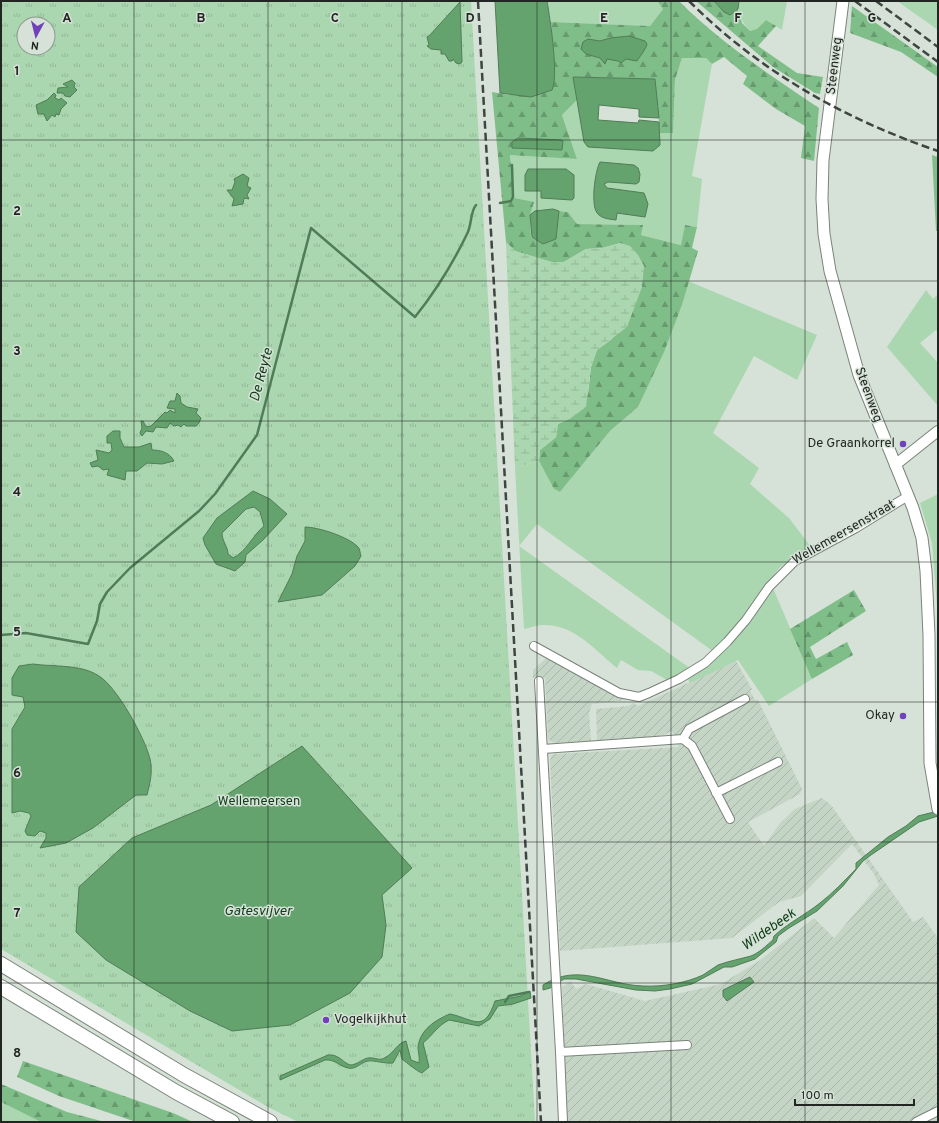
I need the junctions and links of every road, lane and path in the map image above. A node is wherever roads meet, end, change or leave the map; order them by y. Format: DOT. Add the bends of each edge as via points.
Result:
graph roads {
  1 [pos="843,1"];
  2 [pos="938,431"];
  3 [pos="895,465"];
  4 [pos="908,496"];
  5 [pos="534,646"];
  6 [pos="539,681"];
  7 [pos="745,699"];
  8 [pos="683,739"];
  9 [pos="543,749"];
  10 [pos="778,762"];
  11 [pos="716,793"];
  12 [pos="938,809"];
  13 [pos="730,819"];
  14 [pos="1,964"];
  15 [pos="1,986"];
  16 [pos="687,1045"];
  17 [pos="560,1052"];
  18 [pos="938,1111"];
  19 [pos="232,1122"];
  20 [pos="269,1122"];
  21 [pos="563,1122"];
  22 [pos="916,1122"];
  1 -- 3 [label="main road, Steenweg" via="823,160 824,234 830,271 859,375"];
  2 -- 3 [label="street"];
  3 -- 4 [label="main road, Steenweg"];
  4 -- 5 [label="street, Wellemeersenstraat" via="856,528 794,561 769,586 727,642 705,663 649,693 639,697 619,693"];
  4 -- 12 [label="main road, Steenweg" via="922,538 925,565 930,670 930,763"];
  6 -- 9 [label="street"];
  7 -- 8 [label="street" via="689,729"];
  8 -- 9 [label="street"];
  8 -- 11 [label="street" via="692,746"];
  9 -- 17 [label="street"];
  10 -- 11 [label="street"];
  11 -- 13 [label="street"];
  14 -- 20 [label="highway" via="171,1068"];
  15 -- 19 [label="highway" via="176,1092"];
  16 -- 17 [label="street"];
  17 -- 21 [label="street"];
  18 -- 22 [label="street"];
}
